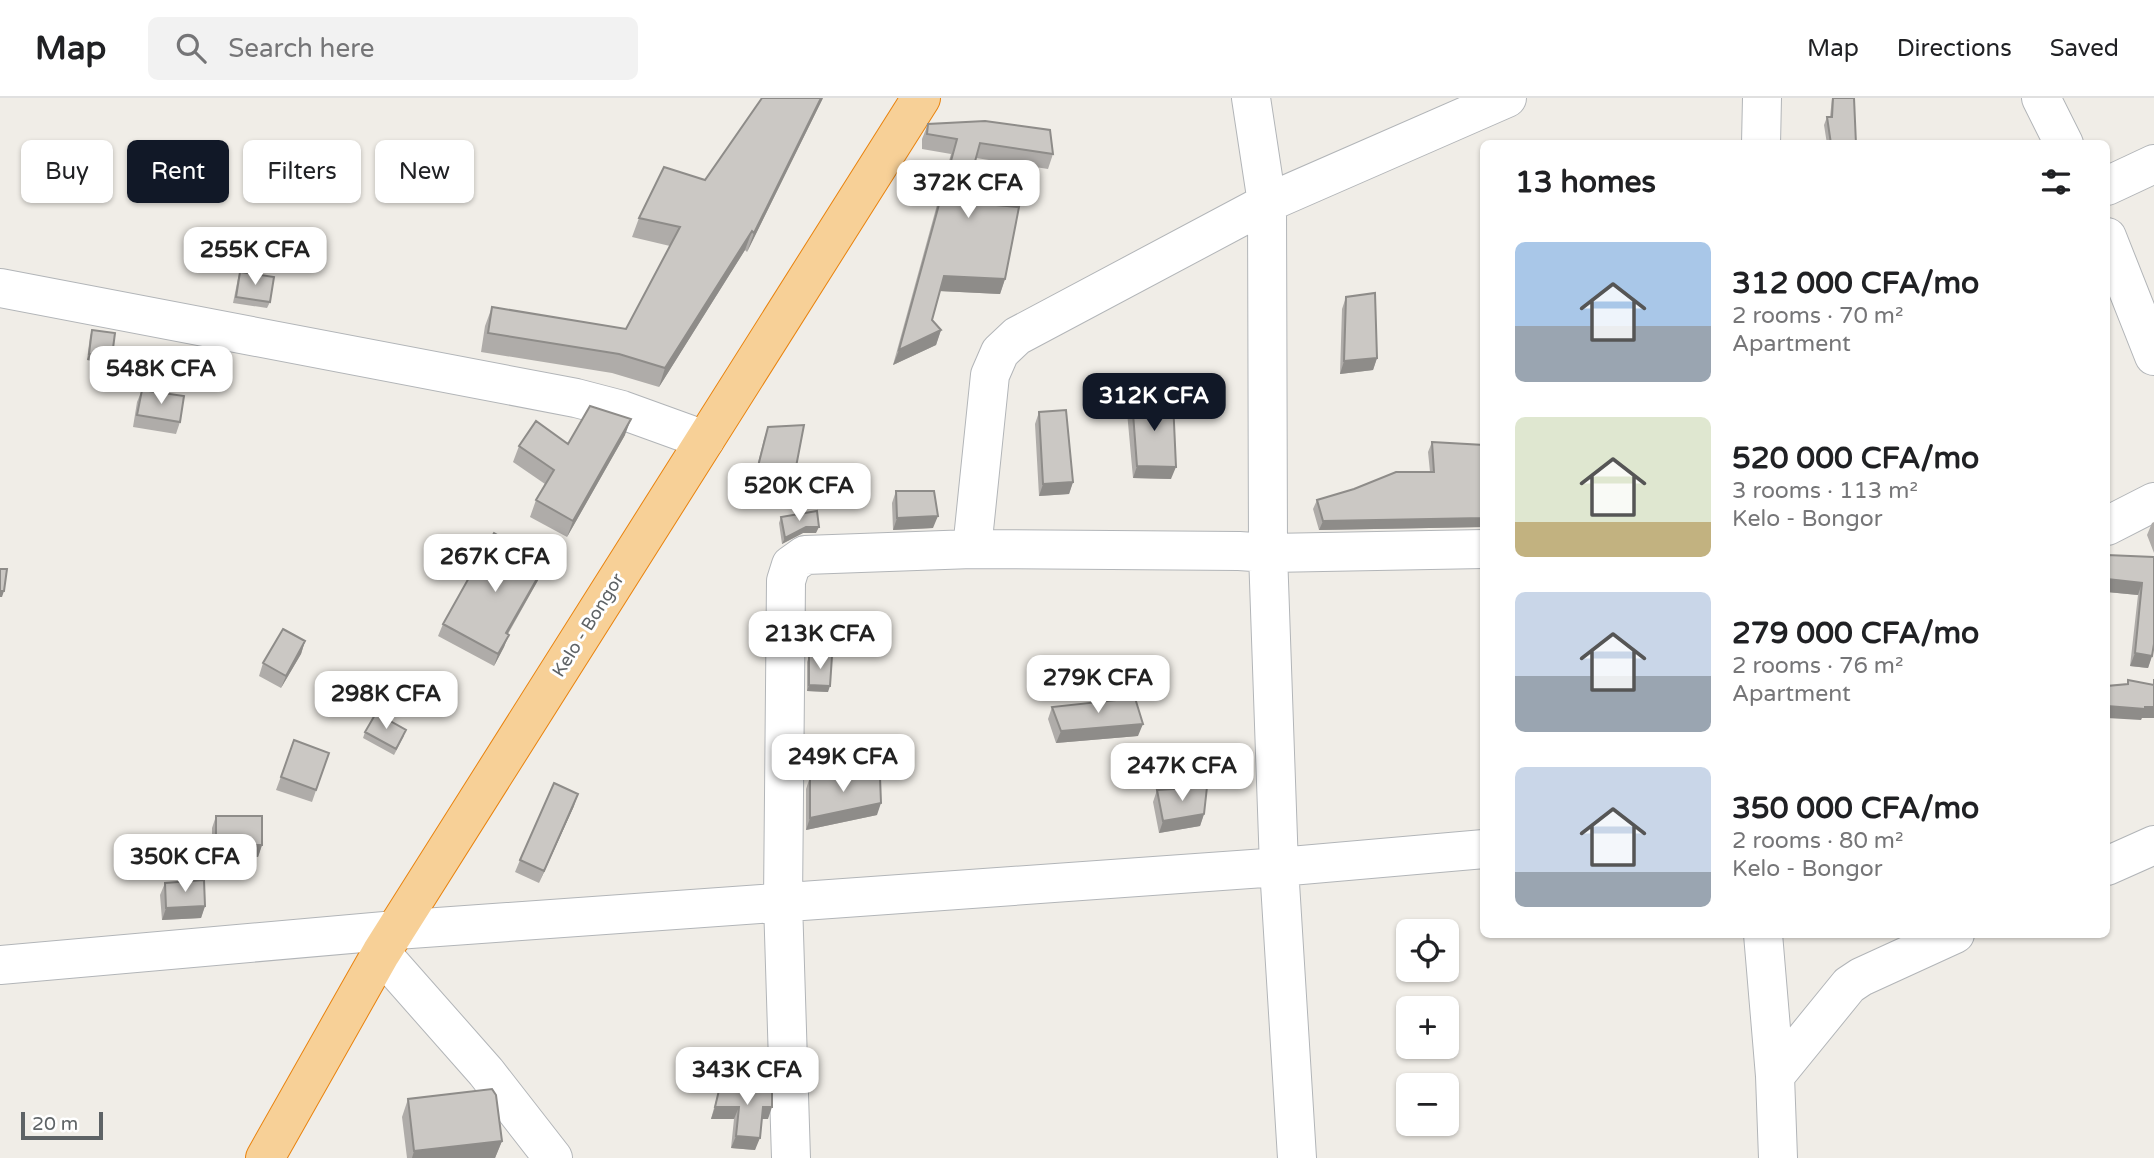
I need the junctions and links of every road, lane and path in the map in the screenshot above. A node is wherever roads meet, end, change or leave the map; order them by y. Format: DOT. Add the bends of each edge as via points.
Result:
graph roads {
  1 [pos="921,98"];
  2 [pos="1251,98"];
  3 [pos="1507,98"];
  4 [pos="1762,98"];
  5 [pos="2041,98"];
  6 [pos="1761,140"];
  7 [pos="2062,140"];
  8 [pos="2154,164"];
  9 [pos="2110,185"];
  10 [pos="1267,203"];
  11 [pos="2110,245"];
  12 [pos="0,288"];
  13 [pos="2154,356"];
  14 [pos="705,440"];
  15 [pos="2154,502"];
  16 [pos="2110,524"];
  17 [pos="972,549"];
  18 [pos="1480,549"];
  19 [pos="1268,553"];
  20 [pos="2154,845"];
  21 [pos="1480,849"];
  22 [pos="2110,865"];
  23 [pos="1279,867"];
  24 [pos="783,902"];
  25 [pos="1763,938"];
  26 [pos="1946,938"];
  27 [pos="388,942"];
  28 [pos="0,965"];
  29 [pos="1775,1076"];
  30 [pos="264,1158"];
  31 [pos="553,1158"];
  32 [pos="791,1158"];
  33 [pos="1297,1158"];
  34 [pos="1778,1158"];
  1 -- 14 [label="highway, Kelo - Bongor"];
  2 -- 10 [label="street"];
  3 -- 10 [label="street"];
  4 -- 6 [label="street"];
  5 -- 7 [label="street"];
  8 -- 9 [label="street"];
  10 -- 17 [label="street" via="1017,336 1000,352 990,375"];
  10 -- 19 [label="street"];
  11 -- 13 [label="street"];
  12 -- 14 [label="street" via="576,398"];
  14 -- 27 [label="highway, Kelo - Bongor"];
  15 -- 16 [label="street"];
  17 -- 19 [label="street"];
  17 -- 24 [label="street" via="805,555 790,565 786,581"];
  18 -- 19 [label="street"];
  19 -- 23 [label="street"];
  20 -- 22 [label="street"];
  21 -- 23 [label="street"];
  23 -- 24 [label="street"];
  23 -- 33 [label="street"];
  24 -- 27 [label="street"];
  24 -- 32 [label="street"];
  25 -- 29 [label="street"];
  26 -- 29 [label="street" via="1849,985"];
  27 -- 28 [label="street"];
  27 -- 30 [label="highway, Kelo - Bongor"];
  27 -- 31 [label="street"];
  29 -- 34 [label="street"];
}
